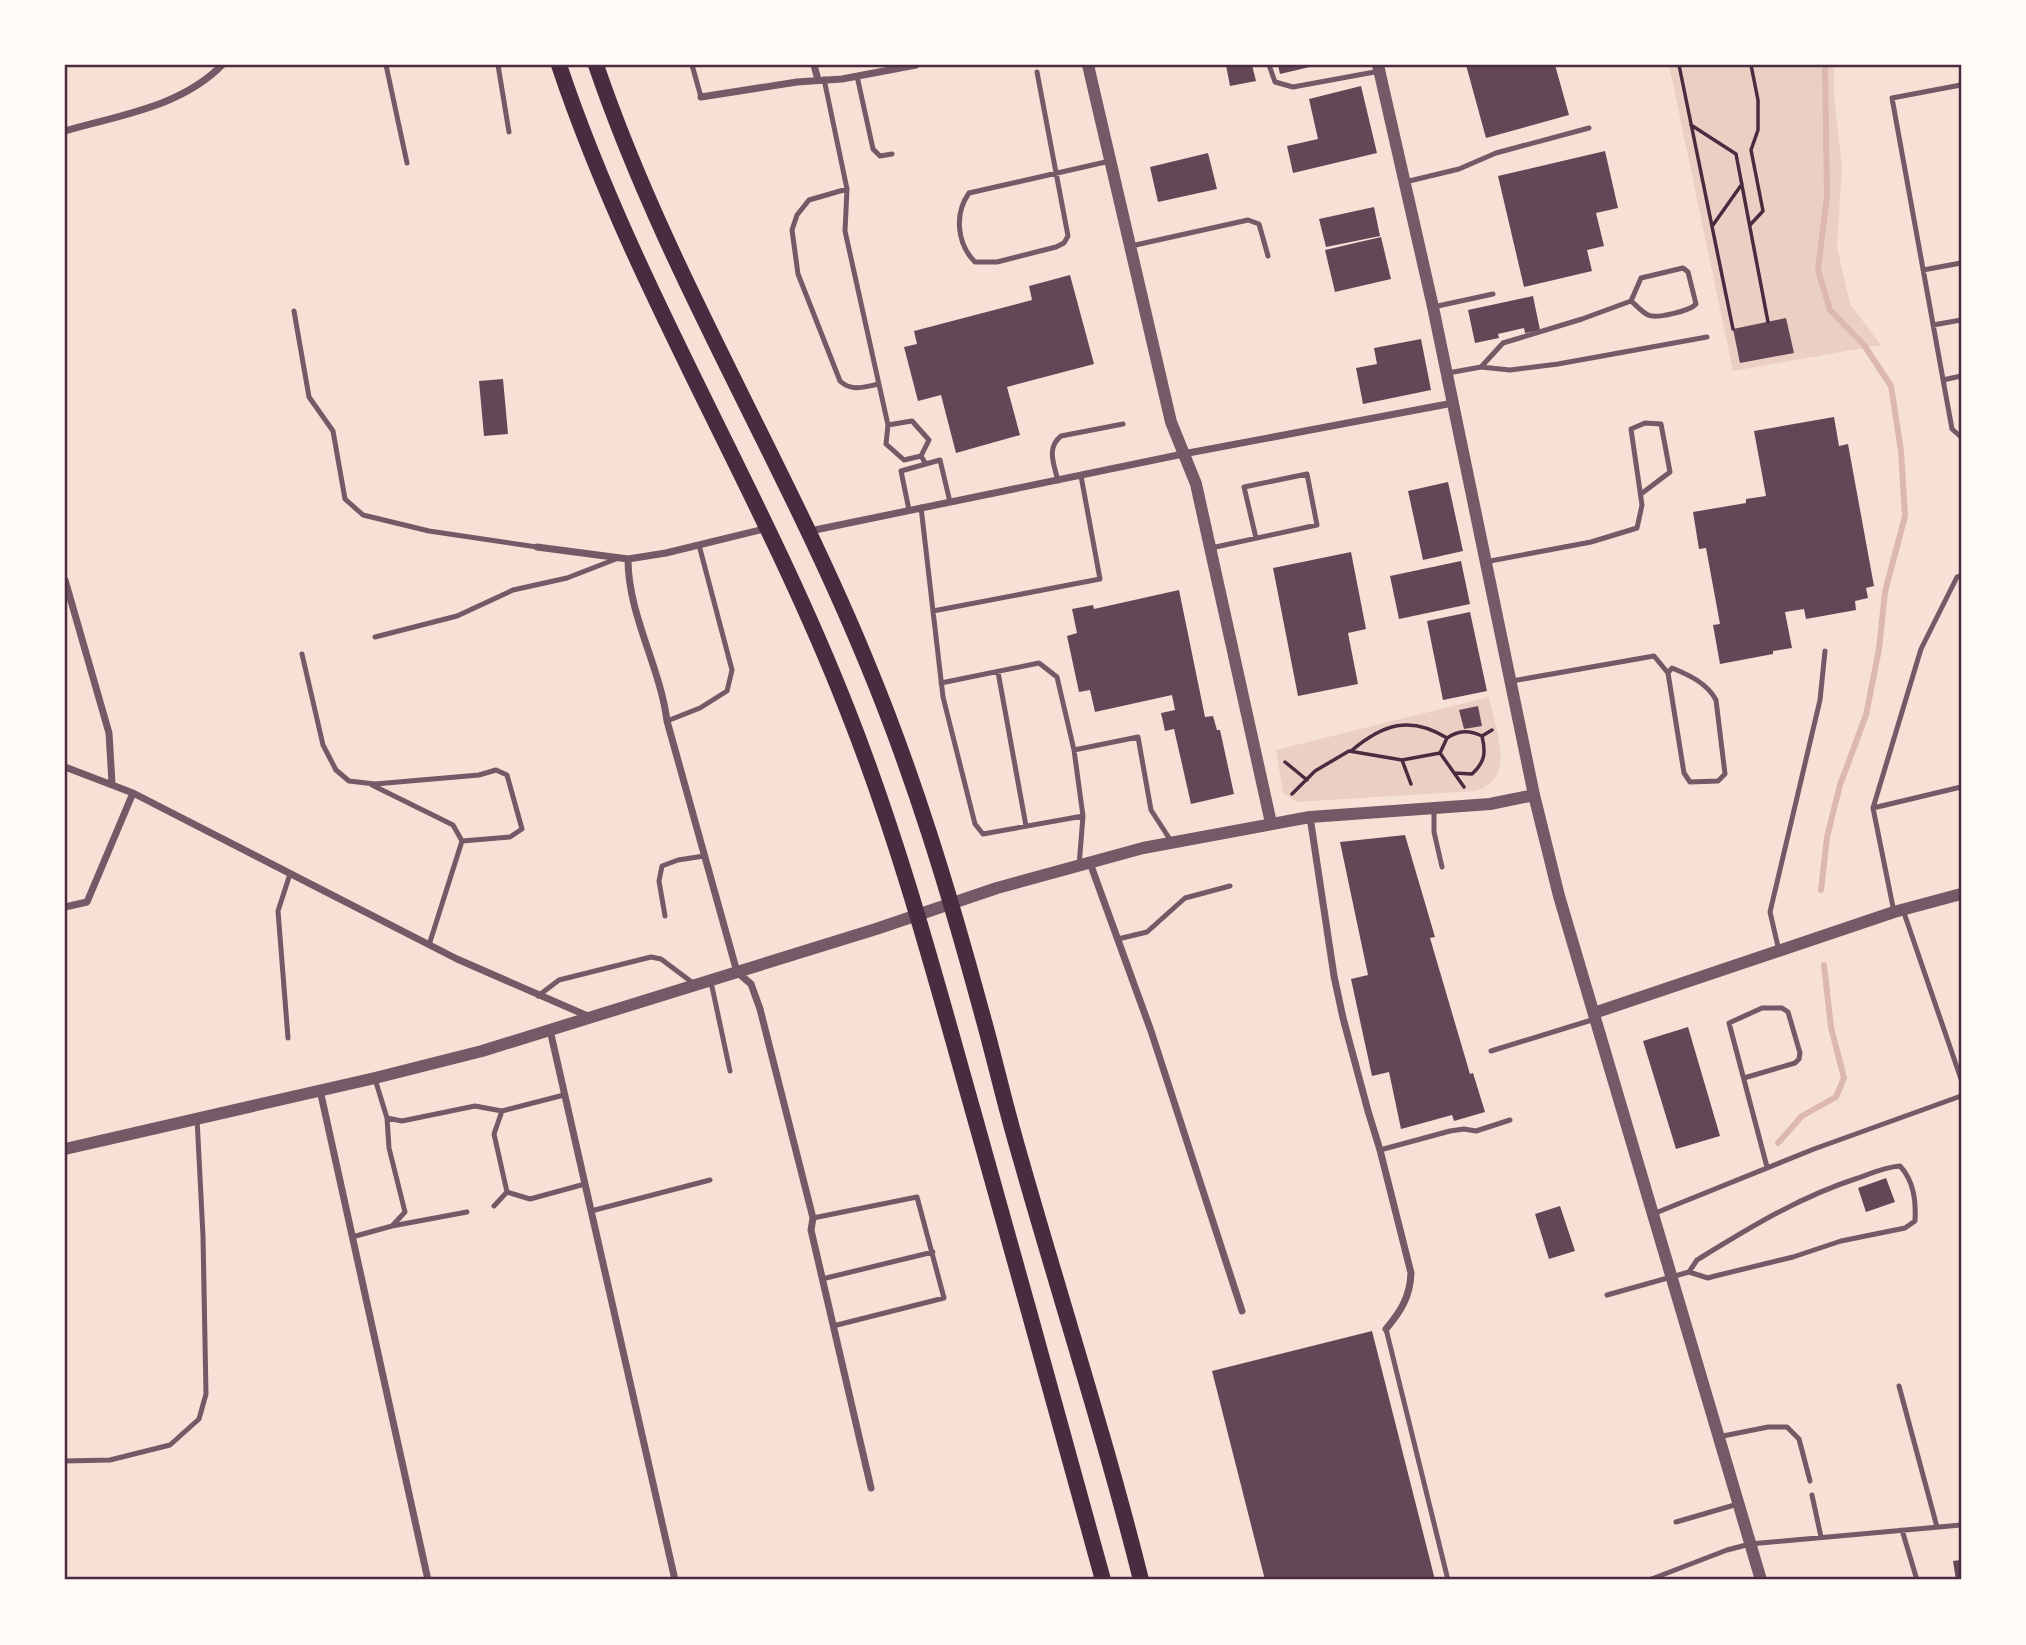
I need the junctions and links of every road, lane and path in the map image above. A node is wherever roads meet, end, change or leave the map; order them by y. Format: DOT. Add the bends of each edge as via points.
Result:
graph roads {
  1 [pos="222,65"];
  2 [pos="386,65"];
  3 [pos="498,65"];
  4 [pos="559,65"];
  5 [pos="596,65"];
  6 [pos="692,65"];
  7 [pos="814,65"];
  8 [pos="916,65"];
  9 [pos="1088,65"];
  10 [pos="1269,65"];
  11 [pos="1679,65"];
  12 [pos="1751,65"];
  13 [pos="1379,68"];
  14 [pos="1037,72"];
  15 [pos="857,76"];
  16 [pos="821,80"];
  17 [pos="1961,85"];
  18 [pos="701,97"];
  19 [pos="1691,125"];
  20 [pos="1590,128"];
  21 [pos="65,131"];
  22 [pos="509,132"];
  23 [pos="892,154"];
  24 [pos="1110,161"];
  25 [pos="407,163"];
  26 [pos="1055,174"];
  27 [pos="1405,182"];
  28 [pos="1742,184"];
  29 [pos="847,189"];
  30 [pos="1749,225"];
  31 [pos="1712,226"];
  32 [pos="1130,247"];
  33 [pos="1268,256"];
  34 [pos="1961,263"];
  35 [pos="1923,270"];
  36 [pos="1493,294"];
  37 [pos="1631,301"];
  38 [pos="1433,307"];
  39 [pos="294,311"];
  40 [pos="1961,320"];
  41 [pos="1768,322"];
  42 [pos="1933,325"];
  43 [pos="1733,329"];
  44 [pos="1707,337"];
  45 [pos="1481,367"];
  46 [pos="1447,373"];
  47 [pos="1961,376"];
  48 [pos="1943,380"];
  49 [pos="879,384"];
  50 [pos="1453,403"];
  51 [pos="1123,424"];
  52 [pos="888,425"];
  53 [pos="1961,437"];
  54 [pos="1183,454"];
  55 [pos="921,456"];
  56 [pos="926,464"];
  57 [pos="1081,476"];
  58 [pos="1058,481"];
  59 [pos="1641,494"];
  60 [pos="950,502"];
  61 [pos="921,508"];
  62 [pos="909,510"];
  63 [pos="769,528"];
  64 [pos="810,531"];
  65 [pos="1256,538"];
  66 [pos="699,545"];
  67 [pos="537,547"];
  68 [pos="1210,548"];
  69 [pos="616,559"];
  70 [pos="628,559"];
  71 [pos="1485,562"];
  72 [pos="1961,576"];
  73 [pos="65,580"];
  74 [pos="933,611"];
  75 [pos="375,637"];
  76 [pos="1825,651"];
  77 [pos="302,654"];
  78 [pos="998,672"];
  79 [pos="1668,673"];
  80 [pos="1509,681"];
  81 [pos="941,683"];
  82 [pos="667,721"];
  83 [pos="1492,730"];
  84 [pos="1482,736"];
  85 [pos="1447,738"];
  86 [pos="1074,750"];
  87 [pos="1352,751"];
  88 [pos="1440,753"];
  89 [pos="1402,760"];
  90 [pos="1284,762"];
  91 [pos="65,767"];
  92 [pos="1452,773"];
  93 [pos="1307,779"];
  94 [pos="112,783"];
  95 [pos="368,783"];
  96 [pos="1411,784"];
  97 [pos="1464,787"];
  98 [pos="1961,787"];
  99 [pos="133,793"];
  100 [pos="1293,794"];
  101 [pos="1534,795"];
  102 [pos="1434,808"];
  103 [pos="1874,808"];
  104 [pos="1083,816"];
  105 [pos="1310,817"];
  106 [pos="1271,823"];
  107 [pos="1026,827"];
  108 [pos="462,841"];
  109 [pos="1171,841"];
  110 [pos="705,856"];
  111 [pos="1084,864"];
  112 [pos="1442,867"];
  113 [pos="290,874"];
  114 [pos="1230,886"];
  115 [pos="1961,894"];
  116 [pos="951,903"];
  117 [pos="65,907"];
  118 [pos="1898,911"];
  119 [pos="917,915"];
  120 [pos="665,916"];
  121 [pos="1118,939"];
  122 [pos="429,945"];
  123 [pos="1779,951"];
  124 [pos="737,972"];
  125 [pos="711,980"];
  126 [pos="696,985"];
  127 [pos="538,996"];
  128 [pos="1595,1016"];
  129 [pos="590,1018"];
  130 [pos="550,1030"];
  131 [pos="288,1038"];
  132 [pos="1491,1051"];
  133 [pos="730,1071"];
  134 [pos="375,1078"];
  135 [pos="1744,1078"];
  136 [pos="1961,1079"];
  137 [pos="320,1090"];
  138 [pos="564,1095"];
  139 [pos="1961,1096"];
  140 [pos="502,1111"];
  141 [pos="197,1118"];
  142 [pos="387,1118"];
  143 [pos="1510,1121"];
  144 [pos="65,1149"];
  145 [pos="1380,1150"];
  146 [pos="1767,1167"];
  147 [pos="710,1180"];
  148 [pos="585,1184"];
  149 [pos="507,1192"];
  150 [pos="494,1206"];
  151 [pos="591,1211"];
  152 [pos="467,1212"];
  153 [pos="1653,1213"];
  154 [pos="813,1219"];
  155 [pos="392,1226"];
  156 [pos="352,1237"];
  157 [pos="933,1252"];
  158 [pos="1689,1272"];
  159 [pos="1672,1276"];
  160 [pos="822,1279"];
  161 [pos="1607,1295"];
  162 [pos="1242,1311"];
  163 [pos="833,1326"];
  164 [pos="1386,1329"];
  165 [pos="1899,1386"];
  166 [pos="1718,1437"];
  167 [pos="65,1461"];
  168 [pos="1810,1481"];
  169 [pos="871,1488"];
  170 [pos="1812,1495"];
  171 [pos="1738,1504"];
  172 [pos="1676,1522"];
  173 [pos="1961,1525"];
  174 [pos="1937,1527"];
  175 [pos="1902,1530"];
  176 [pos="1821,1537"];
  177 [pos="1750,1544"];
  178 [pos="428,1580"];
  179 [pos="676,1580"];
  180 [pos="1103,1580"];
  181 [pos="1140,1580"];
  182 [pos="1448,1580"];
  183 [pos="1649,1580"];
  184 [pos="1761,1580"];
  185 [pos="1917,1580"];
  1 -- 21 [label="street" via="173,100"];
  2 -- 25 [label="lane"];
  3 -- 22 [label="lane"];
  4 -- 63 [label="main road" via="633,253"];
  5 -- 64 [label="main road" via="668,244"];
  6 -- 18 [label="lane"];
  7 -- 16 [label="street"];
  8 -- 15 [label="street"];
  9 -- 24 [label="street"];
  10 -- 13 [label="lane" via="1275,82 1293,87"];
  11 -- 19 [label="path"];
  12 -- 30 [label="path" via="1758,130 1751,150 1763,211"];
  13 -- 27 [label="street"];
  14 -- 26 [label="lane"];
  15 -- 16 [label="street"];
  15 -- 23 [label="lane" via="873,149 880,156"];
  16 -- 18 [label="street"];
  16 -- 29 [label="lane"];
  17 -- 35 [label="lane" via="1892,98"];
  19 -- 28 [label="path" via="1736,154"];
  19 -- 31 [label="path"];
  20 -- 27 [label="lane"];
  24 -- 26 [label="lane"];
  24 -- 32 [label="street"];
  26 -- 26 [label="lane" via="969,193 960,206 964,252 975,262 998,262 1064,243 1068,236"];
  27 -- 38 [label="street"];
  28 -- 30 [label="path"];
  28 -- 31 [label="path"];
  29 -- 49 [label="lane" via="845,231"];
  29 -- 49 [label="lane" via="809,200 797,215 792,230 798,274 840,381 856,389"];
  30 -- 41 [label="path"];
  31 -- 43 [label="path"];
  32 -- 33 [label="lane" via="1248,220 1259,224"];
  32 -- 54 [label="street" via="1171,422"];
  34 -- 35 [label="lane"];
  35 -- 42 [label="lane"];
  36 -- 38 [label="lane"];
  37 -- 37 [label="lane" via="1653,317 1692,309 1696,304 1683,268 1641,278"];
  37 -- 45 [label="lane" via="1503,343"];
  38 -- 46 [label="street"];
  39 -- 67 [label="lane" via="309,397 333,431 345,499 363,515 429,531"];
  40 -- 42 [label="lane"];
  42 -- 48 [label="lane"];
  44 -- 45 [label="lane" via="1558,364 1510,370"];
  45 -- 46 [label="lane"];
  46 -- 50 [label="street"];
  47 -- 48 [label="lane"];
  48 -- 53 [label="lane" via="1952,429"];
  49 -- 52 [label="lane"];
  50 -- 54 [label="street"];
  50 -- 71 [label="street"];
  51 -- 58 [label="lane" via="1055,441 1051,451"];
  52 -- 55 [label="lane" via="886,444 904,460"];
  52 -- 55 [label="lane" via="912,421 929,439"];
  54 -- 57 [label="street"];
  54 -- 68 [label="street" via="1196,484"];
  55 -- 56 [label="lane"];
  56 -- 60 [label="lane" via="940,460"];
  56 -- 62 [label="lane" via="901,471"];
  57 -- 58 [label="street"];
  57 -- 74 [label="lane" via="1100,579"];
  58 -- 60 [label="street"];
  59 -- 59 [label="lane" via="1631,429 1645,423 1661,424 1670,472"];
  59 -- 71 [label="lane" via="1637,528 1591,542"];
  60 -- 61 [label="street"];
  61 -- 62 [label="street"];
  61 -- 74 [label="lane"];
  62 -- 64 [label="street"];
  63 -- 66 [label="street"];
  63 -- 119 [label="main road" via="852,721"];
  64 -- 116 [label="main road" via="881,696"];
  65 -- 65 [label="lane" via="1317,525 1307,474 1244,487"];
  65 -- 68 [label="lane"];
  66 -- 70 [label="street"];
  66 -- 82 [label="lane" via="732,670 727,691"];
  67 -- 69 [label="street"];
  68 -- 106 [label="street"];
  69 -- 70 [label="street"];
  69 -- 75 [label="lane" via="567,578 513,590 457,616"];
  70 -- 82 [label="street" via="631,594"];
  71 -- 80 [label="street"];
  72 -- 103 [label="lane" via="1921,649"];
  73 -- 94 [label="street" via="109,733"];
  74 -- 81 [label="lane"];
  76 -- 123 [label="lane" via="1820,700 1770,912"];
  77 -- 95 [label="lane" via="323,745 336,770 349,781"];
  78 -- 81 [label="lane"];
  78 -- 86 [label="lane" via="1039,663 1057,677"];
  78 -- 107 [label="lane"];
  79 -- 79 [label="lane" via="1684,773 1690,782 1718,781 1725,774 1716,700 1711,690 1690,676 1672,668"];
  79 -- 80 [label="lane" via="1654,656"];
  80 -- 101 [label="street"];
  81 -- 107 [label="lane" via="975,824 983,834"];
  82 -- 110 [label="street"];
  83 -- 84 [label="path"];
  84 -- 85 [label="path" via="1471,731"];
  84 -- 92 [label="path" via="1486,753 1482,765 1472,774"];
  85 -- 87 [label="path" via="1430,727 1410,723 1370,736"];
  85 -- 88 [label="path"];
  86 -- 104 [label="lane"];
  86 -- 109 [label="lane" via="1138,737 1151,810"];
  87 -- 89 [label="path"];
  87 -- 93 [label="path"];
  88 -- 89 [label="path"];
  88 -- 92 [label="path"];
  89 -- 96 [label="path"];
  90 -- 93 [label="path"];
  91 -- 94 [label="street"];
  92 -- 97 [label="path"];
  93 -- 100 [label="path"];
  94 -- 99 [label="street"];
  95 -- 108 [label="lane" via="453,825"];
  95 -- 108 [label="lane" via="496,770 507,775 522,829 510,837"];
  98 -- 103 [label="lane"];
  99 -- 113 [label="street"];
  99 -- 117 [label="street" via="87,902"];
  101 -- 102 [label="street"];
  101 -- 128 [label="street"];
  102 -- 105 [label="street"];
  102 -- 112 [label="lane"];
  103 -- 118 [label="lane"];
  104 -- 107 [label="lane"];
  104 -- 111 [label="lane"];
  105 -- 106 [label="street"];
  105 -- 145 [label="street" via="1334,976"];
  106 -- 109 [label="street"];
  108 -- 122 [label="lane"];
  109 -- 111 [label="street"];
  110 -- 120 [label="lane" via="662,866 659,881"];
  110 -- 124 [label="street"];
  111 -- 116 [label="street"];
  111 -- 121 [label="street"];
  113 -- 122 [label="street"];
  113 -- 131 [label="lane" via="278,911"];
  114 -- 121 [label="lane" via="1185,898 1147,932"];
  115 -- 118 [label="street"];
  116 -- 119 [label="street"];
  116 -- 181 [label="main road"];
  118 -- 123 [label="street"];
  118 -- 136 [label="lane"];
  119 -- 124 [label="street"];
  119 -- 180 [label="main road"];
  121 -- 162 [label="street"];
  122 -- 127 [label="street"];
  123 -- 128 [label="street"];
  124 -- 125 [label="street"];
  124 -- 154 [label="street" via="751,984 760,1009"];
  125 -- 126 [label="street"];
  125 -- 133 [label="lane"];
  126 -- 127 [label="lane" via="652,957 559,980"];
  126 -- 129 [label="street"];
  127 -- 129 [label="street"];
  128 -- 132 [label="lane"];
  128 -- 153 [label="street"];
  129 -- 130 [label="street"];
  130 -- 134 [label="street"];
  130 -- 138 [label="street"];
  134 -- 137 [label="street"];
  134 -- 142 [label="lane"];
  135 -- 135 [label="lane" via="1795,1063 1800,1053 1788,1012 1782,1008 1762,1008 1729,1023"];
  135 -- 146 [label="lane"];
  137 -- 141 [label="street"];
  137 -- 156 [label="street"];
  138 -- 140 [label="lane"];
  138 -- 148 [label="street"];
  139 -- 146 [label="lane"];
  140 -- 142 [label="lane" via="475,1106 402,1121"];
  140 -- 149 [label="lane" via="494,1134"];
  141 -- 144 [label="street"];
  141 -- 167 [label="lane" via="206,1394 198,1419 170,1445 110,1460"];
  142 -- 155 [label="lane" via="404,1212"];
  143 -- 145 [label="lane"];
  145 -- 164 [label="street" via="1411,1273 1405,1303"];
  146 -- 153 [label="lane"];
  147 -- 151 [label="lane"];
  148 -- 149 [label="lane" via="530,1199"];
  148 -- 151 [label="street"];
  149 -- 150 [label="lane"];
  151 -- 179 [label="street"];
  152 -- 155 [label="lane"];
  153 -- 159 [label="street"];
  154 -- 157 [label="lane" via="917,1197"];
  154 -- 160 [label="street" via="811,1230"];
  155 -- 156 [label="lane"];
  156 -- 178 [label="street"];
  157 -- 160 [label="lane"];
  157 -- 163 [label="lane" via="944,1298"];
  158 -- 158 [label="lane" via="1708,1278 1905,1228 1915,1221 1916,1211 1906,1173 1900,1166 1891,1167 1788,1206 1697,1260"];
  158 -- 159 [label="lane"];
  159 -- 161 [label="lane"];
  159 -- 166 [label="street"];
  160 -- 163 [label="street"];
  163 -- 169 [label="street"];
  164 -- 182 [label="lane"];
  165 -- 174 [label="lane"];
  166 -- 168 [label="lane" via="1787,1427 1799,1439"];
  166 -- 171 [label="street"];
  170 -- 176 [label="lane"];
  171 -- 172 [label="lane"];
  171 -- 177 [label="street"];
  173 -- 174 [label="lane"];
  174 -- 175 [label="lane"];
  175 -- 176 [label="lane"];
  175 -- 185 [label="lane"];
  176 -- 177 [label="lane"];
  177 -- 183 [label="lane"];
  177 -- 184 [label="street"];
}
